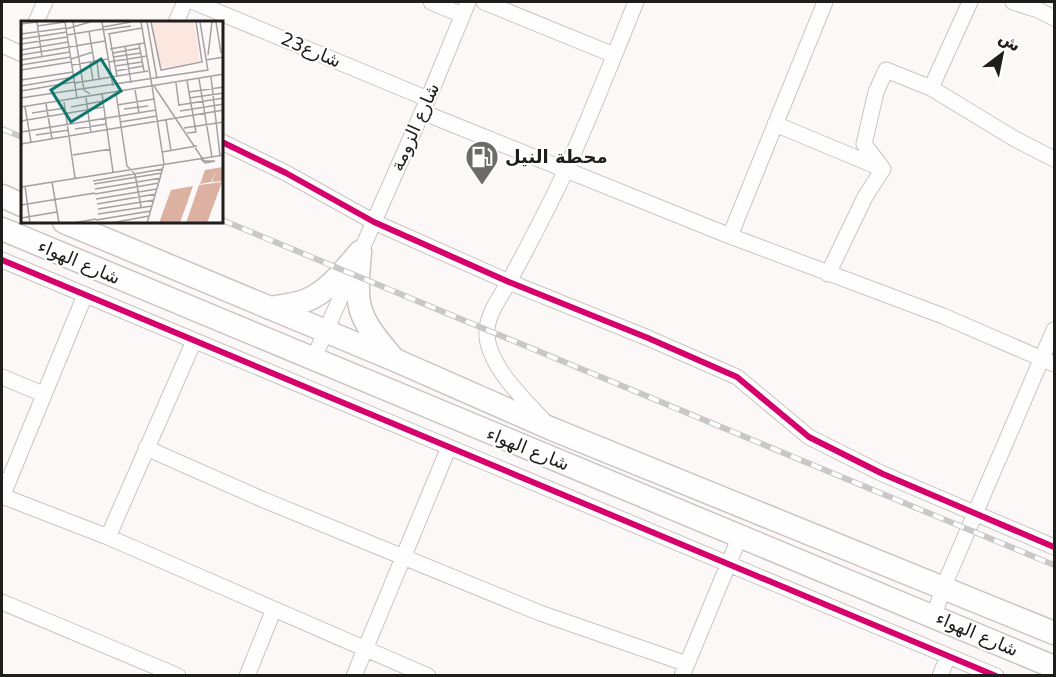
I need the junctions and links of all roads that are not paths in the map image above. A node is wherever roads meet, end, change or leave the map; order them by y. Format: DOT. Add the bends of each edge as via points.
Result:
graph roads {
  1 [pos="45,2"];
  2 [pos="185,2"];
  3 [pos="194,2"];
  4 [pos="431,2"];
  5 [pos="483,2"];
  6 [pos="636,2"];
  7 [pos="825,2"];
  8 [pos="970,2"];
  9 [pos="1013,2"];
  10 [pos="465,8"];
  11 [pos="1054,18"];
  12 [pos="36,21"];
  13 [pos="176,21"];
  14 [pos="2,45"];
  15 [pos="21,54"];
  16 [pos="614,55"];
  17 [pos="931,88"];
  18 [pos="425,105"];
  19 [pos="775,124"];
  20 [pos="224,143"];
  21 [pos="1054,159"];
  22 [pos="883,169"];
  23 [pos="566,170"];
  24 [pos="2,196"];
  25 [pos="21,205"];
  26 [pos="374,222"];
  27 [pos="69,224"];
  28 [pos="2,229"];
  29 [pos="730,236"];
  30 [pos="360,252"];
  31 [pos="2,260"];
  32 [pos="828,274"];
  33 [pos="509,282"];
  34 [pos="85,295"];
  35 [pos="269,308"];
  36 [pos="1054,330"];
  37 [pos="327,333"];
  38 [pos="194,341"];
  39 [pos="313,360"];
  40 [pos="395,360"];
  41 [pos="1049,361"];
  42 [pos="2,377"];
  43 [pos="43,394"];
  44 [pos="552,429"];
  45 [pos="449,447"];
  46 [pos="146,448"];
  47 [pos="2,496"];
  48 [pos="976,514"];
  49 [pos="740,536"];
  50 [pos="108,537"];
  51 [pos="1054,547"];
  52 [pos="404,558"];
  53 [pos="730,564"];
  54 [pos="943,588"];
  55 [pos="2,602"];
  56 [pos="274,609"];
  57 [pos="933,616"];
  58 [pos="1054,633"];
  59 [pos="365,648"];
  60 [pos="948,656"];
  61 [pos="1054,667"];
  62 [pos="685,670"];
  63 [pos="178,675"];
  64 [pos="247,675"];
  65 [pos="354,675"];
  66 [pos="428,675"];
  67 [pos="940,675"];
  68 [pos="996,675"];
  1 -- 12 [label="street"];
  2 -- 13 [label="street"];
  3 -- 18 [label="street, شارع23"];
  4 -- 10 [label="street"];
  5 -- 16 [label="street"];
  6 -- 16 [label="street"];
  7 -- 19 [label="street"];
  8 -- 17 [label="street"];
  9 -- 11 [label="street"];
  10 -- 18 [label="street, شارع الزومة"];
  14 -- 15 [label="street"];
  16 -- 23 [label="street"];
  17 -- 21 [label="street"];
  17 -- 22 [label="street" via="886,70 876,92 864,144"];
  18 -- 23 [label="street, شارع23"];
  18 -- 26 [label="street, شارع الزومة"];
  19 -- 22 [label="street"];
  19 -- 29 [label="street"];
  20 -- 26 [label="street"];
  22 -- 32 [label="street"];
  23 -- 29 [label="street, شارع23"];
  23 -- 33 [label="street"];
  24 -- 25 [label="highway"];
  26 -- 30 [label="street, شارع الزومة"];
  26 -- 33 [label="street"];
  27 -- 35 [label="highway, شارع الهواء"];
  28 -- 39 [label="highway, شارع الهواء"];
  29 -- 32 [label="street, شارع23"];
  30 -- 35 [label="highway" via="317,295"];
  30 -- 37 [label="street, شارع الزومة"];
  30 -- 40 [label="highway" via="360,310 372,333"];
  31 -- 34 [label="street"];
  32 -- 41 [label="street, شارع23" via="943,316"];
  33 -- 44 [label="street" via="495,303 487,329 489,343 497,365 512,387"];
  33 -- 48 [label="street" via="737,377 809,437"];
  34 -- 38 [label="street"];
  34 -- 43 [label="street"];
  35 -- 37 [label="highway, شارع الهواء"];
  36 -- 41 [label="street"];
  37 -- 39 [label="street, شارع الزومة"];
  37 -- 40 [label="highway, شارع الهواء"];
  38 -- 45 [label="street"];
  38 -- 46 [label="street"];
  39 -- 49 [label="highway, شارع الهواء"];
  40 -- 44 [label="highway, شارع الهواء"];
  41 -- 48 [label="street"];
  42 -- 43 [label="street"];
  43 -- 47 [label="street"];
  44 -- 54 [label="highway, شارع الهواء"];
  45 -- 52 [label="street"];
  45 -- 53 [label="street"];
  46 -- 50 [label="street"];
  46 -- 52 [label="street"];
  47 -- 50 [label="street"];
  48 -- 51 [label="street"];
  48 -- 54 [label="street"];
  49 -- 53 [label="street"];
  49 -- 57 [label="highway, شارع الهواء"];
  50 -- 56 [label="street"];
  52 -- 59 [label="street"];
  52 -- 62 [label="street"];
  53 -- 60 [label="street"];
  53 -- 62 [label="street"];
  54 -- 57 [label="street"];
  54 -- 58 [label="highway, شارع الهواء"];
  55 -- 63 [label="street"];
  56 -- 59 [label="street"];
  56 -- 64 [label="street"];
  57 -- 61 [label="highway, شارع الهواء"];
  59 -- 65 [label="street"];
  59 -- 66 [label="street"];
  60 -- 67 [label="street"];
  60 -- 68 [label="street"];
}
